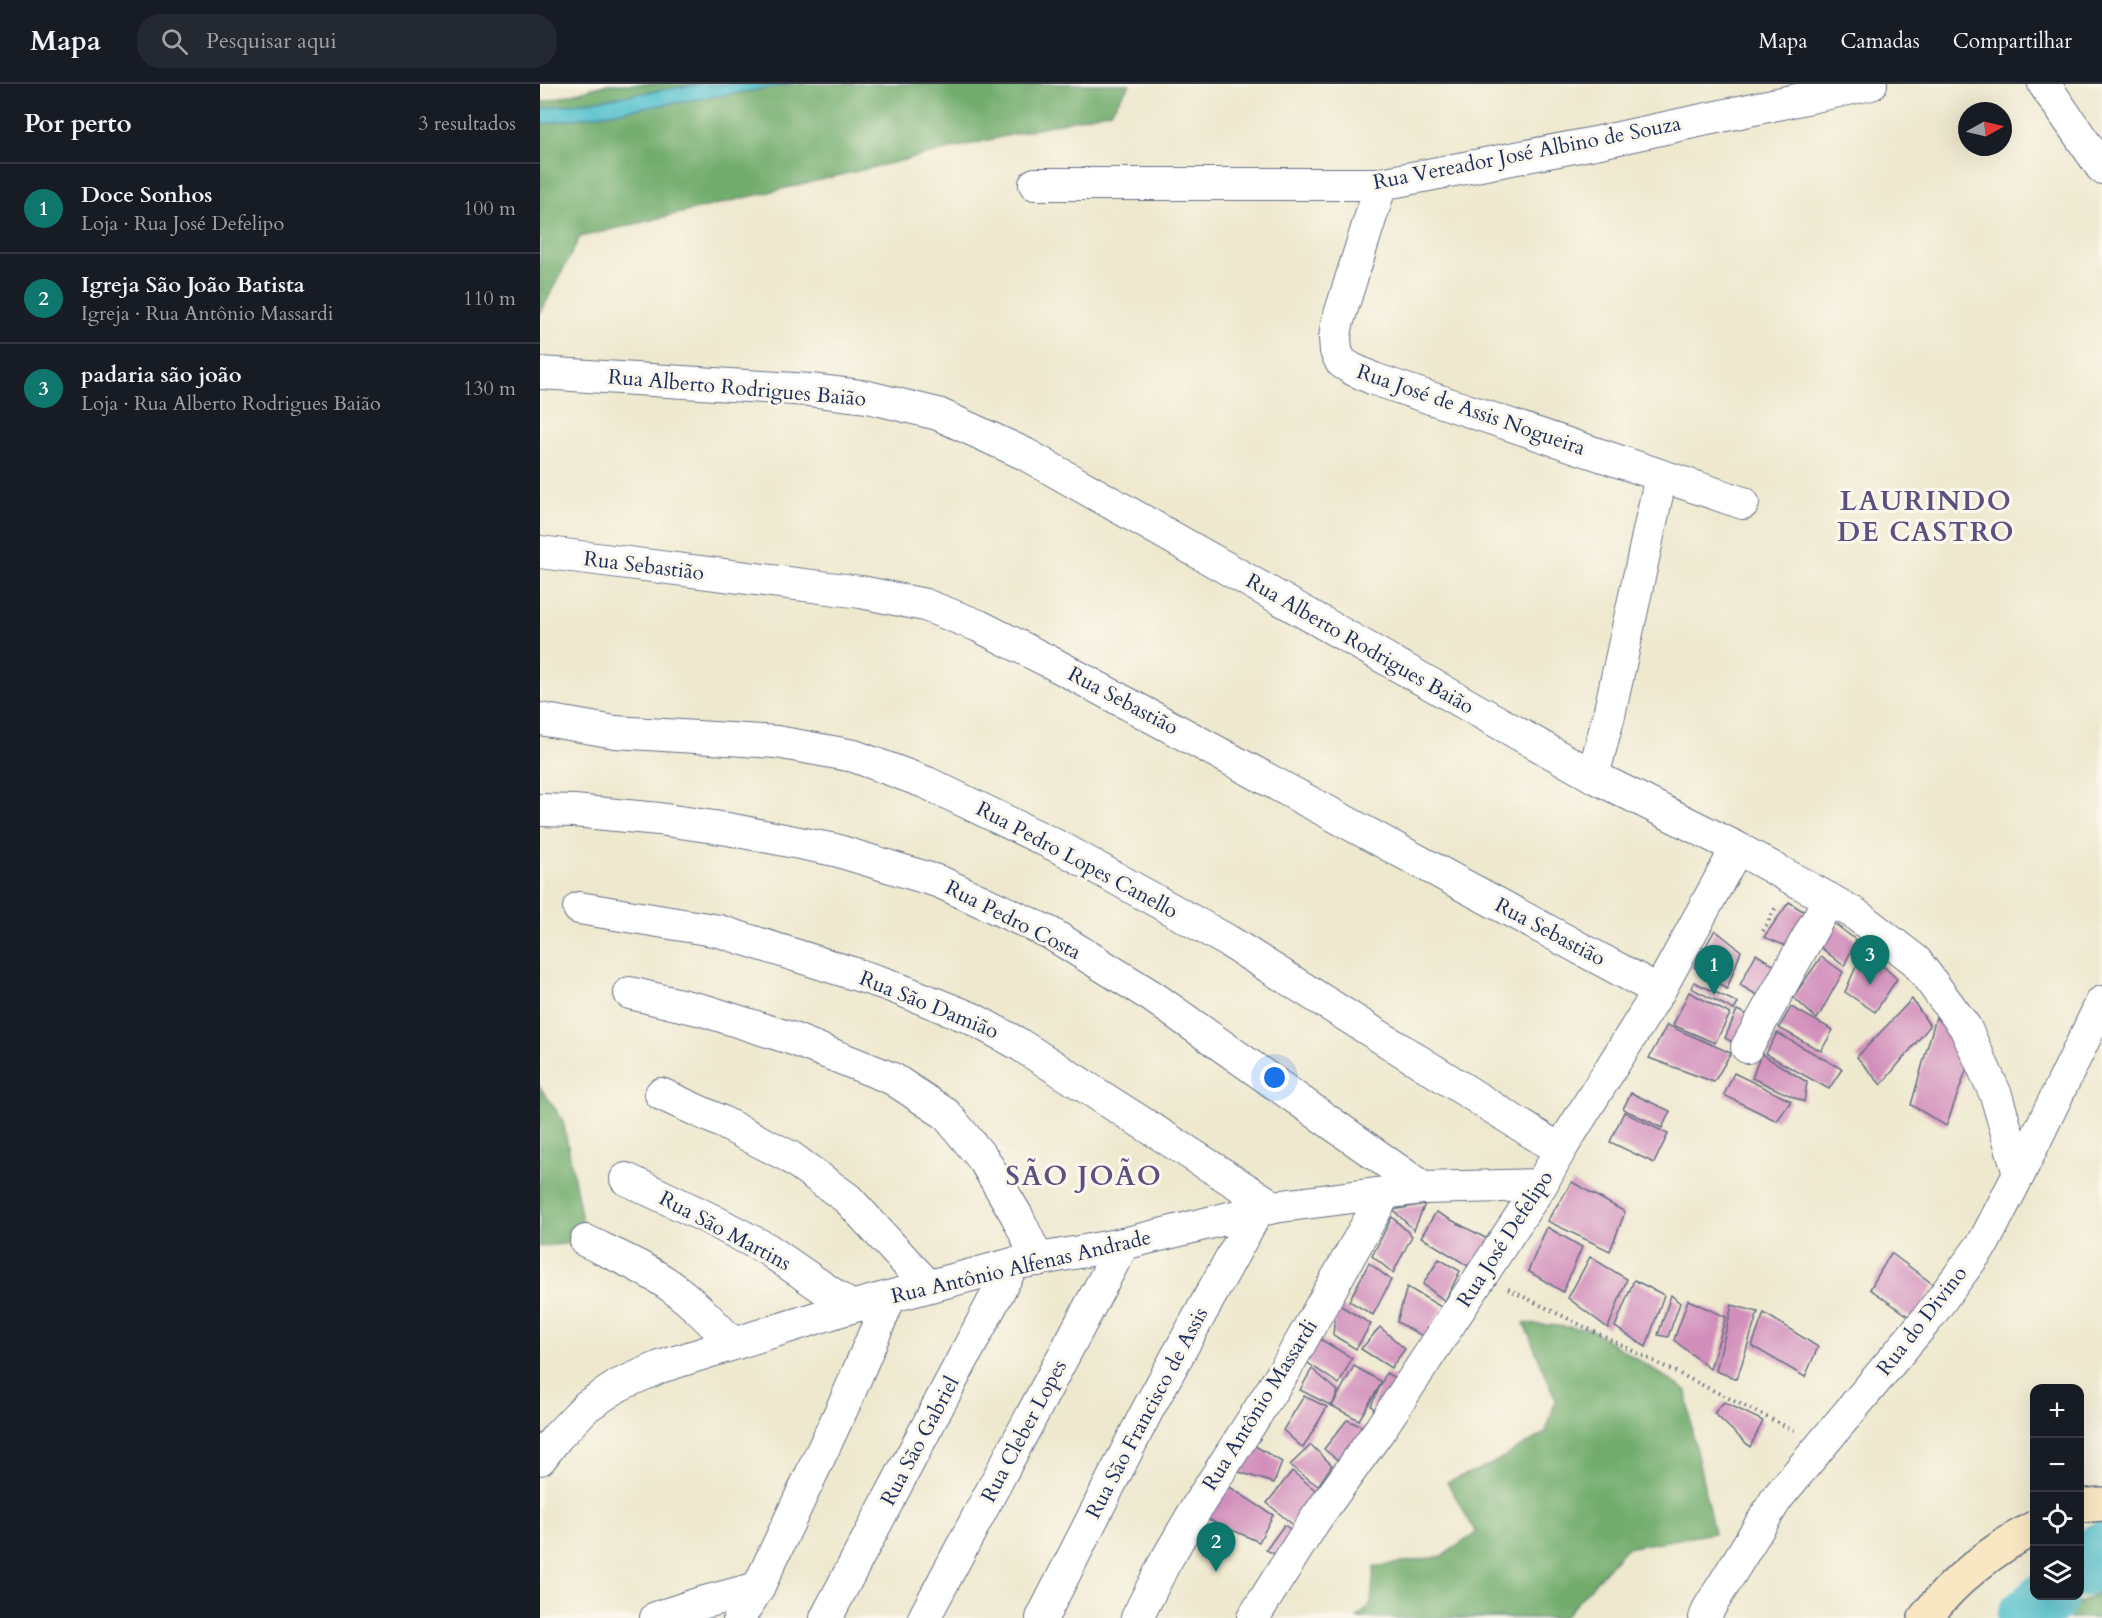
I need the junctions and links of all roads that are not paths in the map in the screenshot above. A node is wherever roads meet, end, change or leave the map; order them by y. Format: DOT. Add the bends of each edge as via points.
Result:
graph roads {
  1 [pos="1871,84"];
  2 [pos="2044,84"];
  3 [pos="2102,168"];
  4 [pos="1035,184"];
  5 [pos="1381,184"];
  6 [pos="540,373"];
  7 [pos="1661,476"];
  8 [pos="1743,503"];
  9 [pos="540,552"];
  10 [pos="540,719"];
  11 [pos="1593,776"];
  12 [pos="540,810"];
  13 [pos="1737,848"];
  14 [pos="1829,898"];
  15 [pos="579,908"];
  16 [pos="1659,991"];
  17 [pos="630,993"];
  18 [pos="2102,1002"];
  19 [pos="1747,1047"];
  20 [pos="661,1094"];
  21 [pos="1560,1150"];
  22 [pos="2019,1174"];
  23 [pos="626,1179"];
  24 [pos="1541,1185"];
  25 [pos="1423,1188"];
  26 [pos="1385,1193"];
  27 [pos="1265,1209"];
  28 [pos="586,1241"];
  29 [pos="1123,1244"];
  30 [pos="1025,1262"];
  31 [pos="928,1286"];
  32 [pos="890,1296"];
  33 [pos="851,1307"];
  34 [pos="733,1344"];
  35 [pos="540,1459"];
  36 [pos="2102,1504"];
  37 [pos="2084,1506"];
  38 [pos="2030,1530"];
  39 [pos="758,1588"];
  40 [pos="656,1618"];
  41 [pos="739,1618"];
  42 [pos="826,1618"];
  43 [pos="924,1618"];
  44 [pos="1042,1618"];
  45 [pos="1137,1618"];
  46 [pos="1253,1618"];
  47 [pos="1705,1618"];
  48 [pos="1925,1618"];
  1 -- 5 [label="street, Rua Vereador José Albino de Souza"];
  2 -- 3 [label="street"];
  4 -- 5 [label="street, Rua Vereador José Albino de Souza"];
  5 -- 7 [label="street, Rua José de Assis Nogueira" via="1336,324 1336,351 1341,362 1374,379"];
  6 -- 11 [label="street, Rua Alberto Rodrigues Baião" via="810,390 868,397 938,414 1025,454"];
  7 -- 8 [label="street, Rua José de Assis Nogueira"];
  7 -- 11 [label="street"];
  9 -- 16 [label="street, Rua Sebastião" via="861,592 925,605 968,621"];
  10 -- 21 [label="street, Rua Pedro Lopes Canello" via="615,732 777,742 854,756 927,783 1065,850 1228,941"];
  11 -- 13 [label="street, Rua Alberto Rodrigues Baião"];
  12 -- 25 [label="street, Rua Pedro Costa" via="659,819 728,829 835,850 940,882 1050,933 1153,998"];
  13 -- 14 [label="street, Rua Alberto Rodrigues Baião"];
  13 -- 16 [label="street, Rua José Defelipo"];
  14 -- 19 [label="street"];
  14 -- 22 [label="street, Rua Alberto Rodrigues Baião" via="1916,961 1965,1027 1996,1095"];
  15 -- 27 [label="street, Rua São Damião" via="718,931 886,984 971,1018 1017,1042"];
  16 -- 21 [label="street, Rua José Defelipo"];
  17 -- 30 [label="street" via="706,1011 793,1039 893,1079 946,1114 984,1160 1017,1216"];
  18 -- 22 [label="street, Rua do Divino"];
  20 -- 31 [label="street" via="789,1157 848,1199"];
  21 -- 24 [label="street, Rua José Defelipo"];
  22 -- 47 [label="street, Rua do Divino" via="1984,1242 1927,1319 1777,1498"];
  23 -- 33 [label="street, Rua São Martins" via="767,1249"];
  24 -- 25 [label="street, Rua Antônio Alfenas Andrade"];
  24 -- 46 [label="street, Rua José Defelipo"];
  25 -- 26 [label="street, Rua Antônio Alfenas Andrade"];
  26 -- 27 [label="street, Rua Antônio Alfenas Andrade"];
  26 -- 45 [label="street, Rua Antônio Massardi" via="1286,1368 1200,1502"];
  27 -- 29 [label="street, Rua Antônio Alfenas Andrade"];
  27 -- 44 [label="street, Rua São Francisco de Assis" via="1147,1411"];
  28 -- 34 [label="street" via="672,1286"];
  29 -- 30 [label="street, Rua Antônio Alfenas Andrade"];
  29 -- 43 [label="street, Rua Cleber Lopes"];
  30 -- 31 [label="street, Rua Antônio Alfenas Andrade"];
  30 -- 42 [label="street, Rua São Gabriel"];
  31 -- 32 [label="street, Rua Antônio Alfenas Andrade"];
  32 -- 33 [label="street, Rua Antônio Alfenas Andrade"];
  32 -- 39 [label="street"];
  33 -- 34 [label="street, Rua Antônio Alfenas Andrade"];
  34 -- 35 [label="street, Rua Antônio Alfenas Andrade" via="660,1367 619,1385 587,1406"];
  36 -- 37 [label="main road"];
  38 -- 48 [label="main road" via="2010,1540 1944,1593"];
  39 -- 40 [label="street"];
  39 -- 41 [label="street"];
}
